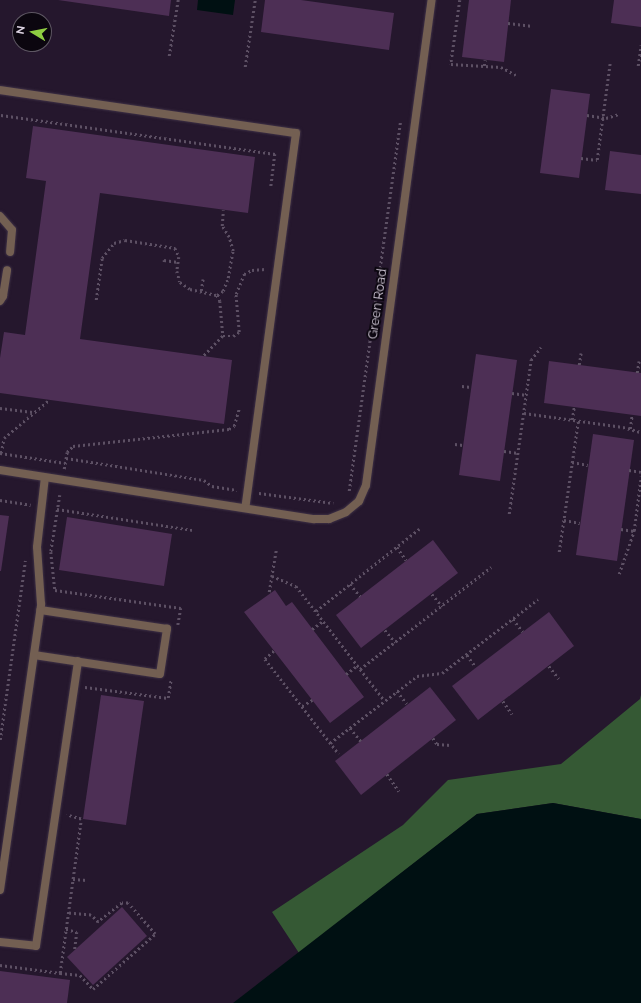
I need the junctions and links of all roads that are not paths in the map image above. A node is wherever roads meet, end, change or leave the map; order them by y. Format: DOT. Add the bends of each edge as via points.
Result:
graph roads {
  1 [pos="432,0"];
  2 [pos="0,90"];
  3 [pos="0,216"];
  4 [pos="10,252"];
  5 [pos="8,270"];
  6 [pos="0,301"];
  7 [pos="0,470"];
  8 [pos="46,477"];
  9 [pos="245,508"];
  10 [pos="40,610"];
  11 [pos="34,655"];
  12 [pos="78,662"];
  13 [pos="0,890"];
  14 [pos="0,942"];
  1 -- 9 [label="street, Green Road" via="366,485 359,502 346,512 329,519"];
  2 -- 9 [label="street" via="296,133"];
  3 -- 4 [label="street" via="12,230"];
  5 -- 6 [label="street"];
  7 -- 8 [label="street, Green Road"];
  8 -- 9 [label="street, Green Road"];
  8 -- 10 [label="street" via="37,547"];
  10 -- 11 [label="street"];
  10 -- 12 [label="street" via="167,629 160,674"];
  11 -- 12 [label="street"];
  11 -- 13 [label="street"];
  12 -- 14 [label="street" via="36,946"];
}
